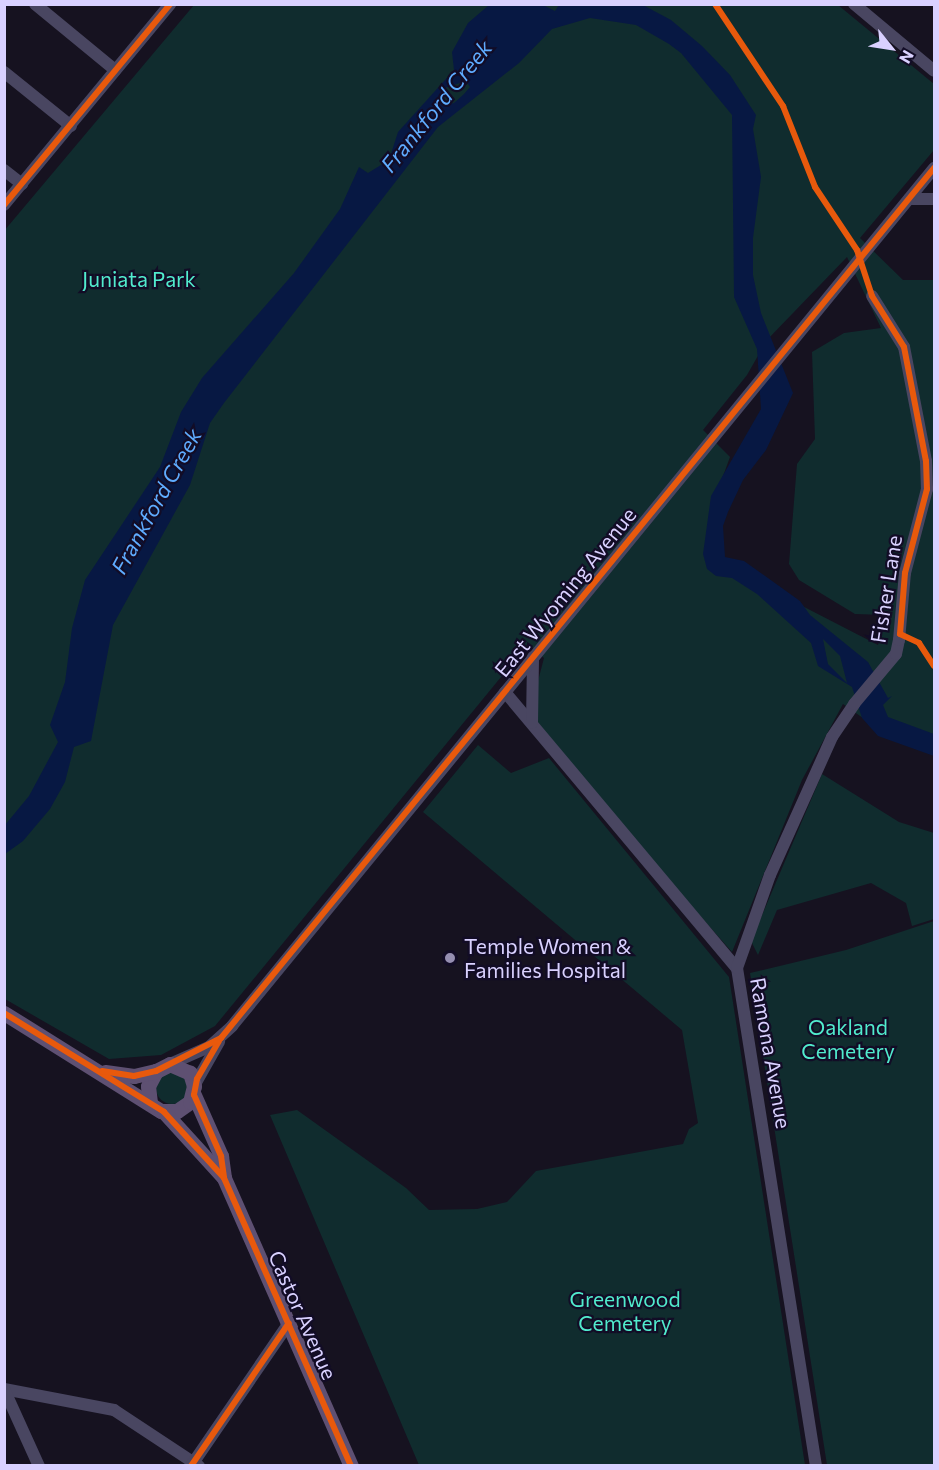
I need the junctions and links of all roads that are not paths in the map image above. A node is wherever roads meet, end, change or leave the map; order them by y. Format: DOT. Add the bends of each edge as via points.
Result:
graph roads {
  1 [pos="35,4"];
  2 [pos="854,4"];
  3 [pos="163,7"];
  4 [pos="115,70"];
  5 [pos="934,71"];
  6 [pos="4,72"];
  7 [pos="71,126"];
  8 [pos="934,168"];
  9 [pos="4,170"];
  10 [pos="22,184"];
  11 [pos="909,199"];
  12 [pos="934,199"];
  13 [pos="4,205"];
  14 [pos="872,296"];
  15 [pos="533,657"];
  16 [pos="505,692"];
  17 [pos="532,724"];
  18 [pos="737,968"];
  19 [pos="4,1013"];
  20 [pos="220,1038"];
  21 [pos="163,1068"];
  22 [pos="102,1071"];
  23 [pos="194,1090"];
  24 [pos="150,1102"];
  25 [pos="164,1112"];
  26 [pos="224,1178"];
  27 [pos="289,1323"];
  28 [pos="4,1389"];
  29 [pos="195,1465"];
  30 [pos="39,1466"];
  31 [pos="351,1466"];
  32 [pos="816,1466"];
  1 -- 4 [label="street"];
  2 -- 5 [label="street"];
  3 -- 4 [label="street"];
  4 -- 7 [label="street"];
  6 -- 7 [label="street"];
  7 -- 10 [label="street"];
  8 -- 11 [label="street, East Wyoming Avenue"];
  9 -- 10 [label="street"];
  10 -- 13 [label="street"];
  11 -- 12 [label="street"];
  11 -- 15 [label="street, East Wyoming Avenue"];
  14 -- 18 [label="street, Fisher Lane" via="904,347 926,461 927,489 905,573 899,640 889,663 832,737 796,814"];
  15 -- 16 [label="street, East Wyoming Avenue"];
  15 -- 17 [label="street" via="529,690"];
  16 -- 17 [label="street, Ramona Avenue"];
  16 -- 20 [label="street, East Wyoming Avenue"];
  17 -- 18 [label="street, Ramona Avenue"];
  18 -- 32 [label="street, Ramona Avenue"];
  19 -- 22 [label="main road"];
  20 -- 21 [label="street, East Wyoming Avenue"];
  20 -- 23 [label="street, East Wyoming Avenue"];
  21 -- 22 [label="main road" via="134,1076"];
  21 -- 23 [label="main road" via="190,1073"];
  21 -- 24 [label="main road" via="148,1086"];
  22 -- 24 [label="main road"];
  23 -- 25 [label="main road" via="185,1108"];
  23 -- 26 [label="main road, Castor Avenue" via="221,1156"];
  24 -- 25 [label="main road"];
  25 -- 26 [label="main road, Castor Avenue"];
  26 -- 27 [label="main road, Castor Avenue"];
  27 -- 29 [label="street"];
  27 -- 31 [label="main road, Castor Avenue"];
  28 -- 29 [label="street" via="114,1410"];
  28 -- 30 [label="street"];
}
